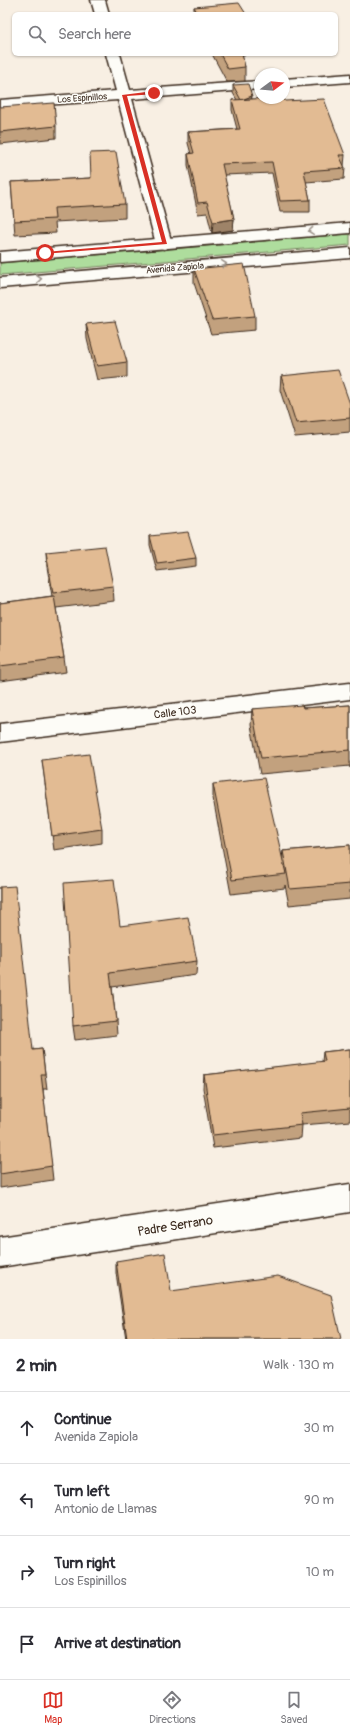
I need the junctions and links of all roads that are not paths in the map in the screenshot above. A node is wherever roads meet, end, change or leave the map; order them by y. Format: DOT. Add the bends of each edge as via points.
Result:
graph roads {
  1 [pos="98,0"];
  2 [pos="101,12"];
  3 [pos="114,56"];
  4 [pos="350,78"];
  5 [pos="290,83"];
  6 [pos="254,85"];
  7 [pos="124,95"];
  8 [pos="0,104"];
  9 [pos="350,228"];
  10 [pos="164,244"];
  11 [pos="350,253"];
  12 [pos="0,257"];
  13 [pos="0,283"];
  14 [pos="350,691"];
  15 [pos="0,733"];
  16 [pos="350,1198"];
  17 [pos="0,1252"];
  1 -- 2 [label="street"];
  3 -- 7 [label="street"];
  4 -- 5 [label="street"];
  6 -- 7 [label="street, Los Espinillos"];
  7 -- 8 [label="street, Los Espinillos"];
  7 -- 10 [label="street"];
  9 -- 10 [label="street, one-way"];
  10 -- 12 [label="street"];
  13 -- 11 [label="street, Avenida Zapiola, one-way"];
  14 -- 15 [label="street, Calle 103"];
  16 -- 17 [label="street, Padre Serrano"];
}
